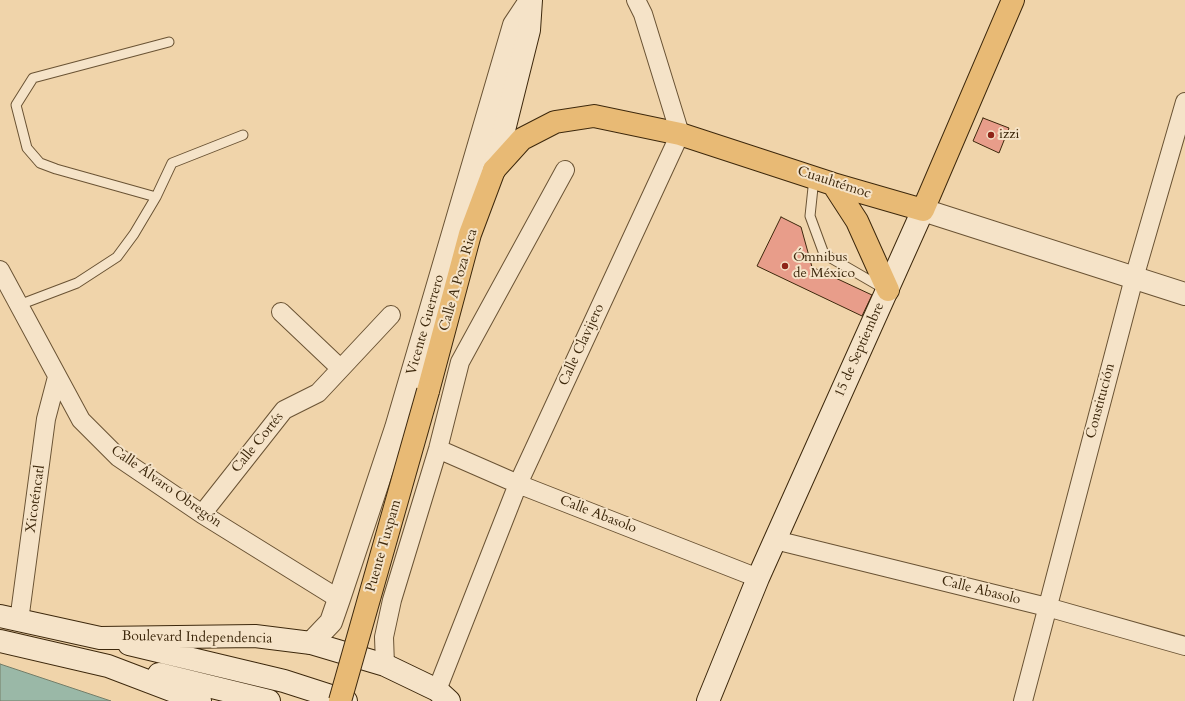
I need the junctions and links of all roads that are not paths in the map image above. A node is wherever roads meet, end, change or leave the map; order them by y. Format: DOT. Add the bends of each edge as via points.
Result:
graph roads {
  1 [pos="531,0"];
  2 [pos="636,0"];
  3 [pos="1013,0"];
  4 [pos="170,42"];
  5 [pos="1185,102"];
  6 [pos="680,134"];
  7 [pos="243,135"];
  8 [pos="494,170"];
  9 [pos="565,170"];
  10 [pos="824,180"];
  11 [pos="156,197"];
  12 [pos="923,210"];
  13 [pos="0,270"];
  14 [pos="1134,278"];
  15 [pos="888,290"];
  16 [pos="1185,294"];
  17 [pos="19,305"];
  18 [pos="281,312"];
  19 [pos="391,315"];
  20 [pos="340,368"];
  21 [pos="57,377"];
  22 [pos="428,391"];
  23 [pos="438,449"];
  24 [pos="518,484"];
  25 [pos="202,514"];
  26 [pos="775,540"];
  27 [pos="758,578"];
  28 [pos="339,599"];
  29 [pos="1046,607"];
  30 [pos="9,619"];
  31 [pos="100,638"];
  32 [pos="0,641"];
  33 [pos="311,643"];
  34 [pos="1185,646"];
  35 [pos="385,665"];
  36 [pos="108,666"];
  37 [pos="443,696"];
  38 [pos="200,701"];
  39 [pos="269,701"];
  40 [pos="340,701"];
  41 [pos="346,701"];
  42 [pos="708,701"];
  43 [pos="1023,701"];
  1 -- 8 [label="main road, Vicente Guerrero" via="528,30"];
  1 -- 28 [label="main road, Vicente Guerrero" via="514,24 396,428"];
  2 -- 6 [label="street" via="643,14"];
  3 -- 12 [label="main road, 15 de Septiembre"];
  4 -- 11 [label="lane" via="33,78 16,105 27,148 40,163"];
  5 -- 14 [label="street, Constitución"];
  6 -- 8 [label="main road, Cuauhtémoc" via="594,116 555,122 522,139"];
  6 -- 10 [label="main road, Cuauhtémoc"];
  6 -- 24 [label="street, Calle Clavijero"];
  7 -- 11 [label="lane" via="172,163"];
  8 -- 22 [label="main road, Calle A Poza Rica" via="470,234"];
  9 -- 23 [label="street" via="460,362"];
  10 -- 12 [label="main road, Cuauhtémoc"];
  10 -- 15 [label="main road" via="857,221"];
  10 -- 15 [label="lane" via="810,216 824,254"];
  11 -- 17 [label="lane" via="117,257 76,283"];
  12 -- 14 [label="main road, Cuauhtémoc"];
  12 -- 15 [label="main road, 15 de Septiembre"];
  13 -- 17 [label="street, Calle Álvaro Obregón"];
  14 -- 16 [label="main road, Cuauhtémoc"];
  14 -- 29 [label="street, Constitución"];
  15 -- 26 [label="main road, 15 de Septiembre"];
  17 -- 21 [label="street, Calle Álvaro Obregón"];
  18 -- 20 [label="street"];
  19 -- 20 [label="street, Calle Cortés"];
  20 -- 25 [label="street, Calle Cortés" via="318,393 284,410"];
  21 -- 25 [label="street, Calle Álvaro Obregón" via="81,420 118,457"];
  21 -- 30 [label="street, Xicoténcatl" via="46,419"];
  22 -- 40 [label="main road, Puente Tuxpam, bridge"];
  23 -- 24 [label="street, Calle Abasolo"];
  23 -- 35 [label="street" via="392,600 384,637"];
  24 -- 27 [label="street, Calle Abasolo"];
  24 -- 37 [label="street, Calle Clavijero"];
  25 -- 28 [label="street, Calle Álvaro Obregón"];
  26 -- 27 [label="main road, 15 de Septiembre"];
  26 -- 29 [label="street, Calle Abasolo"];
  27 -- 42 [label="main road, 15 de Septiembre"];
  28 -- 33 [label="main road, Vicente Guerrero" via="331,622"];
  29 -- 34 [label="street, Calle Abasolo"];
  29 -- 43 [label="street, Constitución"];
  30 -- 31 [label="main road, Boulevard Independencia"];
  31 -- 33 [label="main road, Boulevard Independencia" via="255,636"];
  31 -- 41 [label="main road, Boulevard Independencia" via="284,681"];
  32 -- 36 [label="main road"];
  33 -- 35 [label="main road, Boulevard Independencia"];
  35 -- 37 [label="main road, Boulevard Independencia"];
  36 -- 38 [label="main road"];
  36 -- 39 [label="main road" via="158,674"];
}
